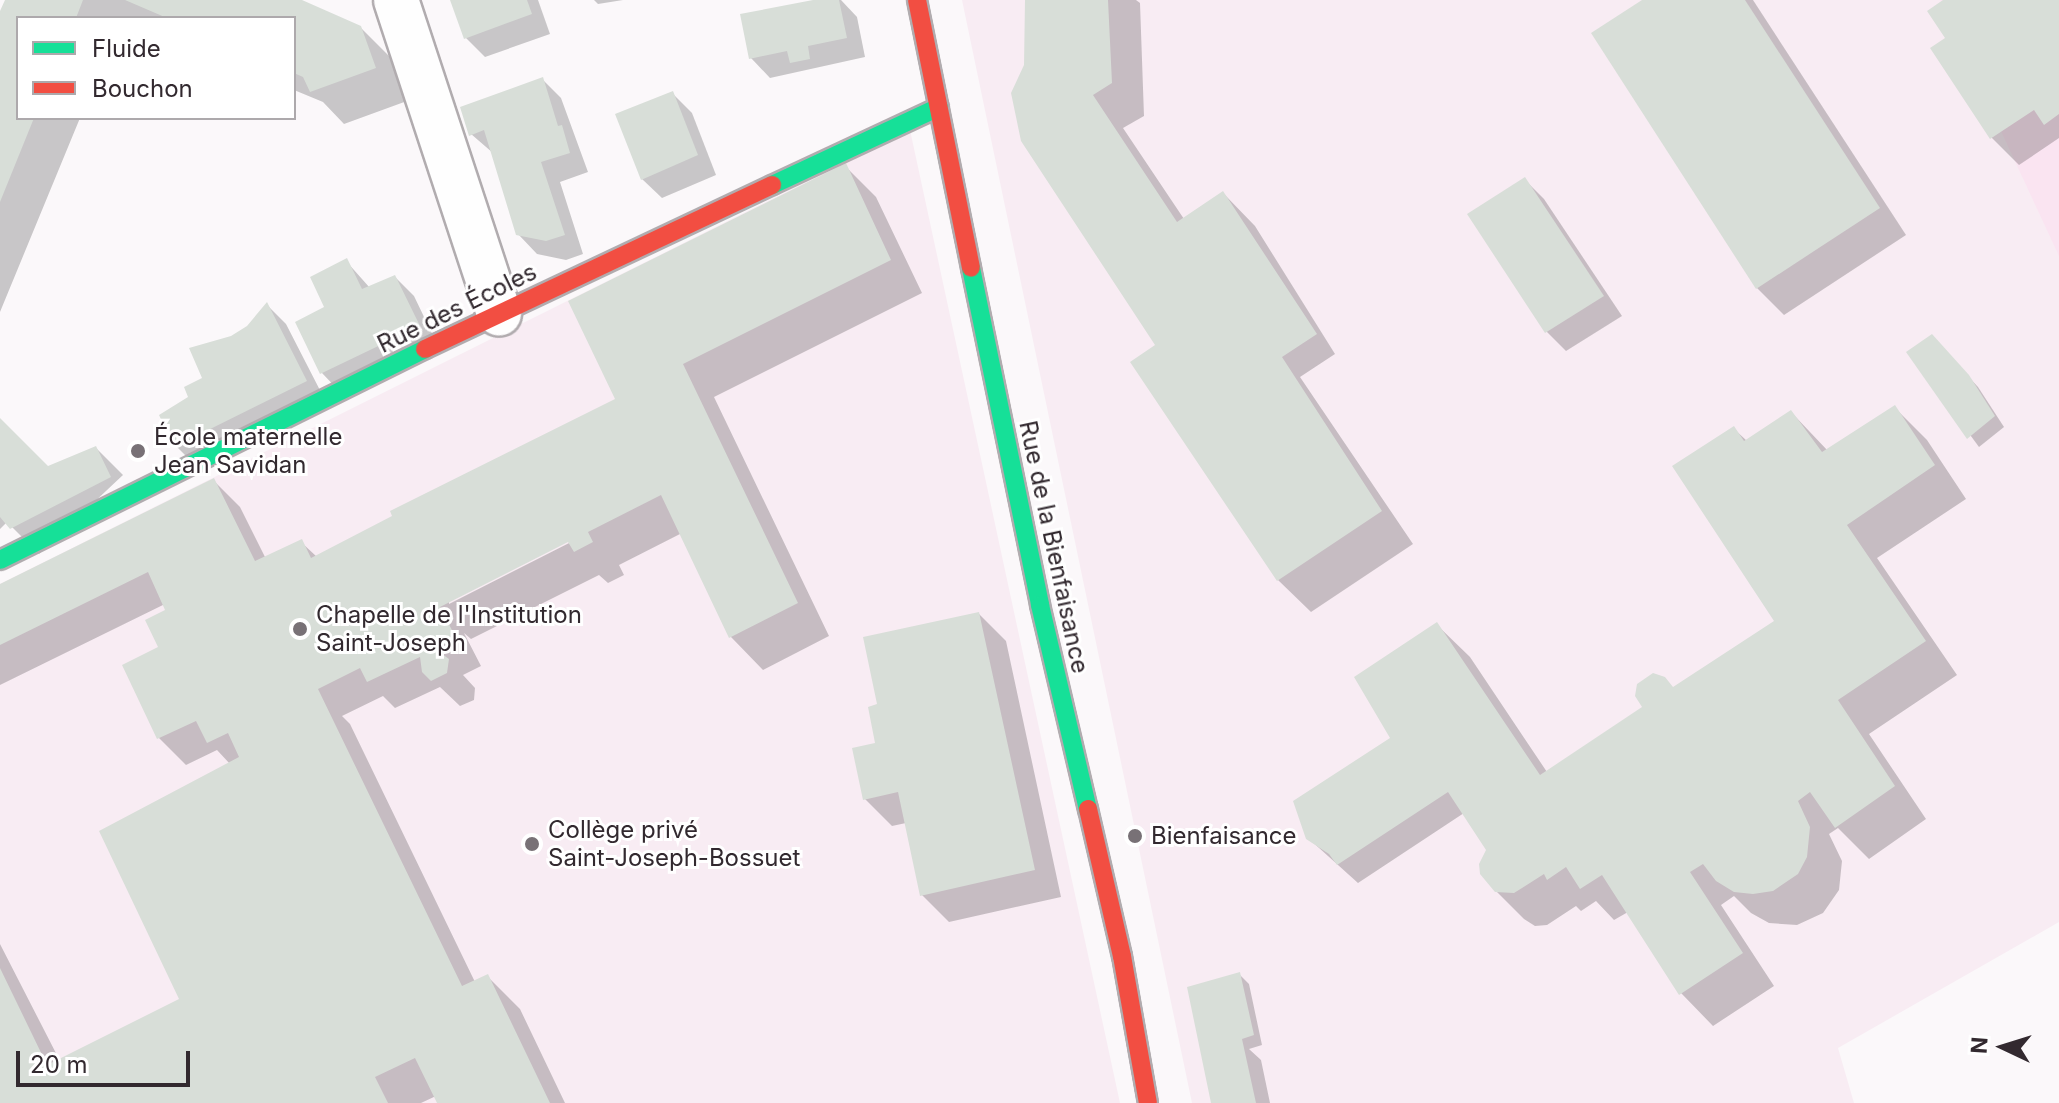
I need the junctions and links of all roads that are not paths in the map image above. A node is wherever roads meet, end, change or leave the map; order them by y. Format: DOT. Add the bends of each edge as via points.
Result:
graph roads {
  1 [pos="396,0"];
  2 [pos="917,0"];
  3 [pos="939,107"];
  4 [pos="499,313"];
  5 [pos="0,560"];
  6 [pos="1148,1103"];
  1 -- 4 [label="street"];
  2 -- 3 [label="street, Rue de la Bienfaisance"];
  3 -- 4 [label="street, Rue des Écoles"];
  3 -- 6 [label="street, Rue de la Bienfaisance" via="1040,605 1122,956"];
  4 -- 5 [label="street, Rue des Écoles"];
}
